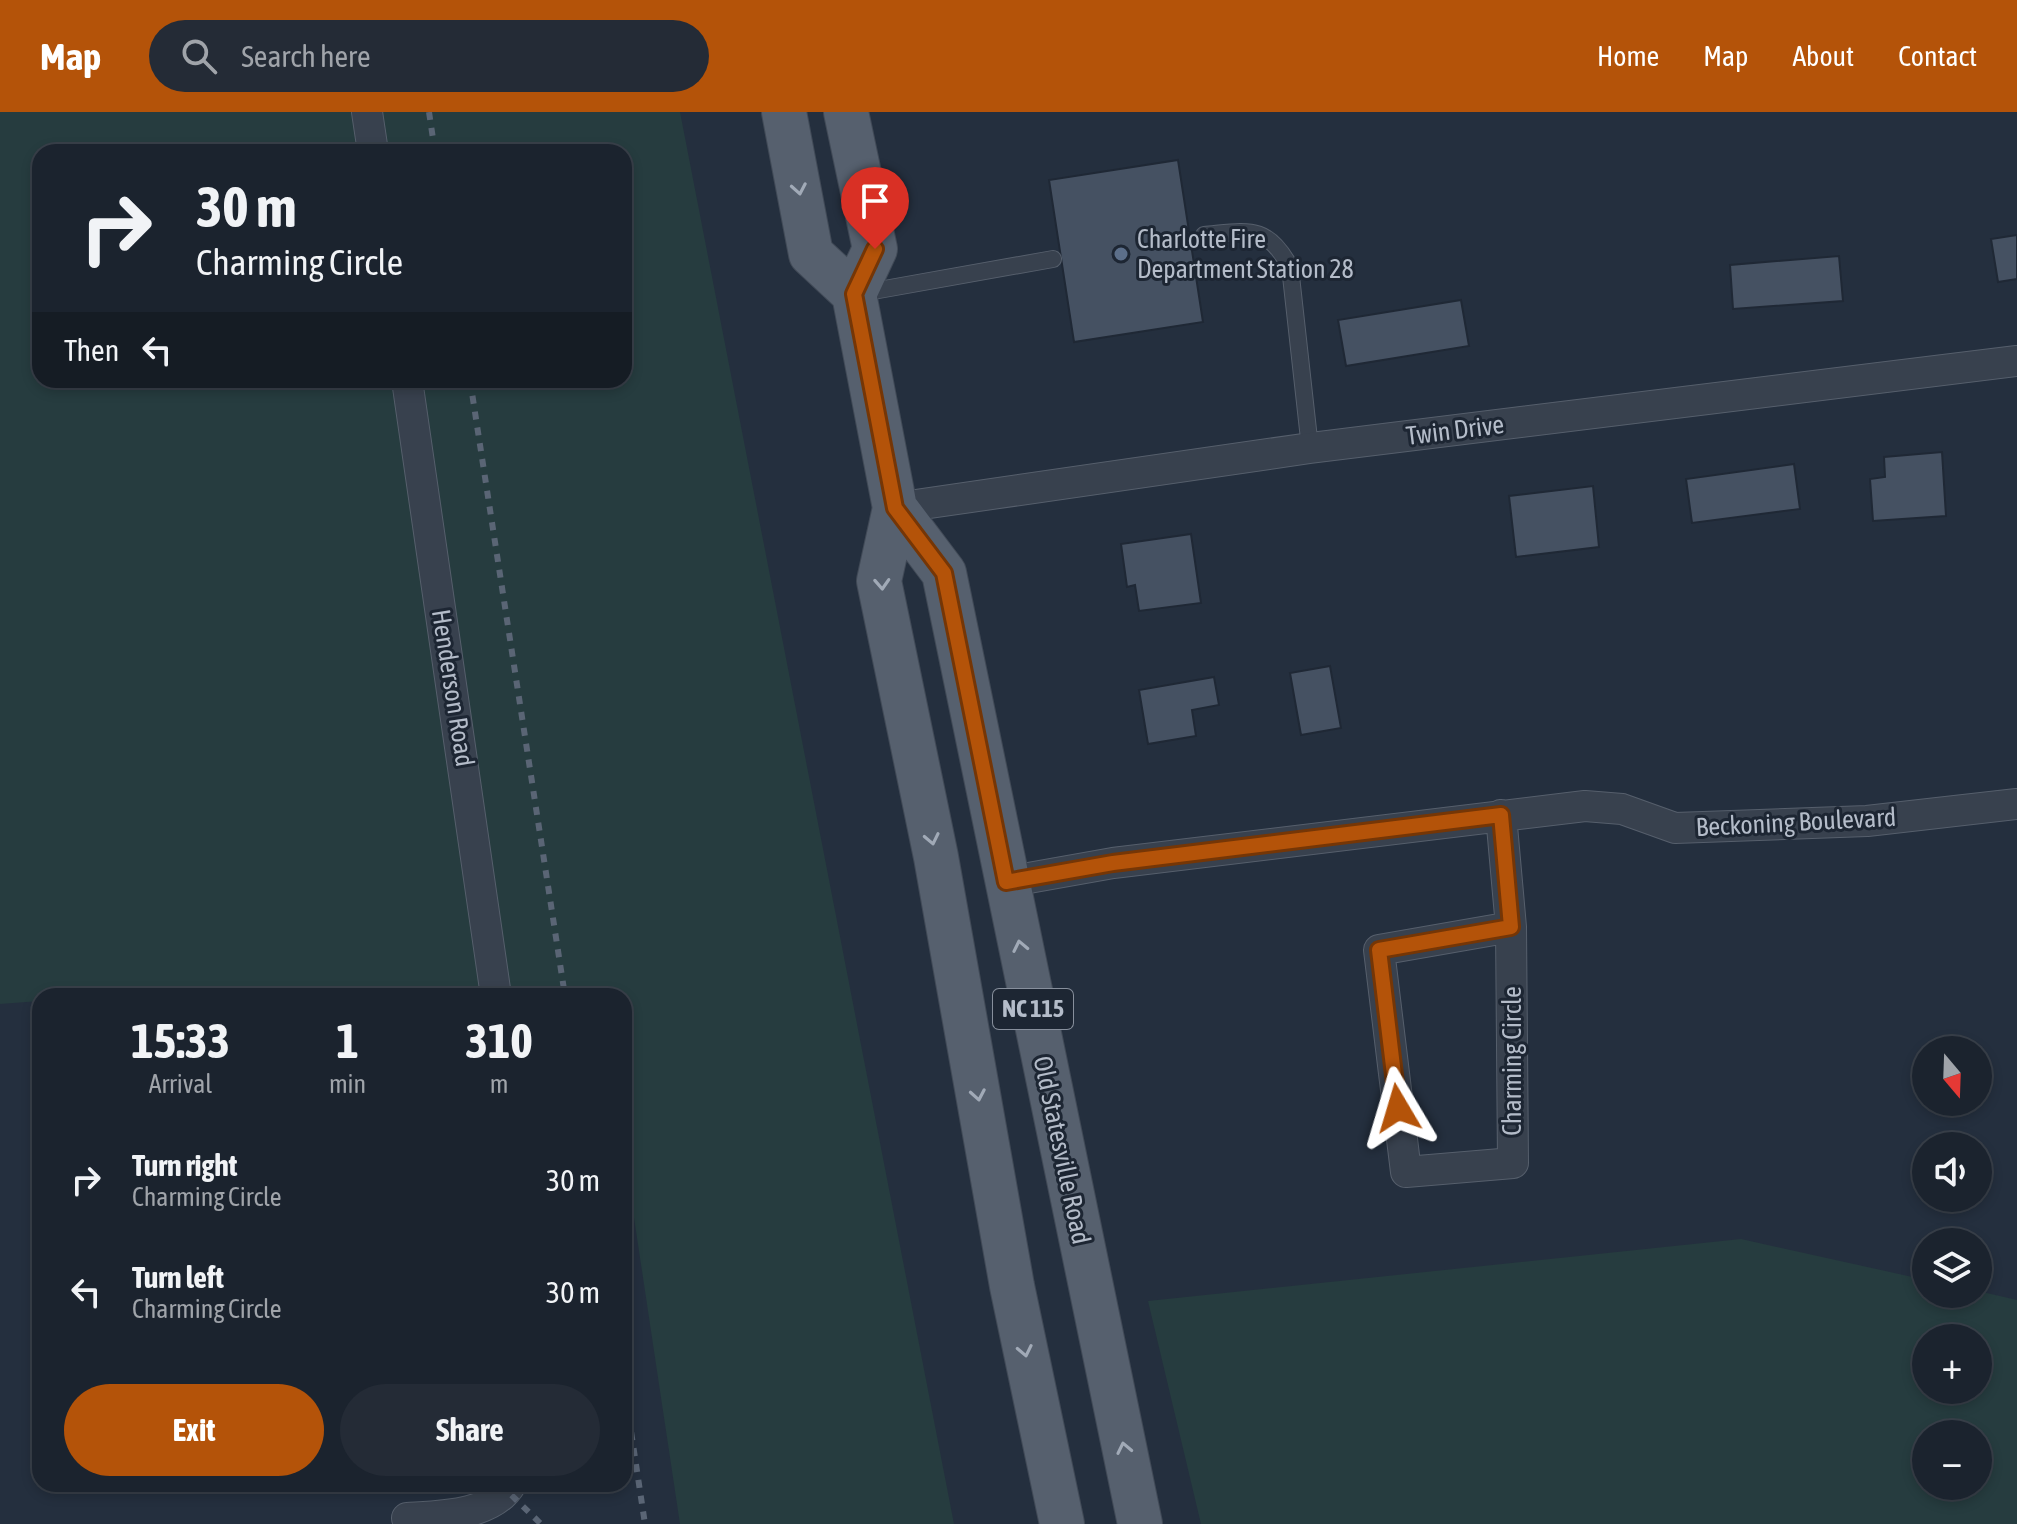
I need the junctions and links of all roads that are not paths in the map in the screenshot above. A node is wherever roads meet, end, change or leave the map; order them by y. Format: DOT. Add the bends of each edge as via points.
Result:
graph roads {
  1 [pos="367,112"];
  2 [pos="784,112"];
  3 [pos="846,112"];
  4 [pos="372,144"];
  5 [pos="1204,235"];
  6 [pos="1053,259"];
  7 [pos="854,294"];
  8 [pos="2017,361"];
  9 [pos="408,388"];
  10 [pos="1310,448"];
  11 [pos="895,508"];
  12 [pos="2017,804"];
  13 [pos="1501,815"];
  14 [pos="1006,882"];
  15 [pos="1511,927"];
  16 [pos="495,988"];
  17 [pos="505,1492"];
  18 [pos="407,1518"];
  19 [pos="1062,1524"];
  20 [pos="1140,1524"];
  1 -- 4 [label="street"];
  2 -- 7 [label="main road, one-way" via="811,254"];
  3 -- 7 [label="main road" via="875,249"];
  5 -- 10 [label="lane" via="1249,231 1277,243 1290,267"];
  6 -- 7 [label="lane"];
  7 -- 11 [label="main road, Old Statesville Road / NC 115"];
  8 -- 10 [label="street, Twin Drive"];
  9 -- 16 [label="street, Henderson Road"];
  10 -- 11 [label="street, Twin Drive"];
  11 -- 14 [label="main road, Old Statesville Road / NC 115" via="944,573"];
  11 -- 19 [label="main road, Old Statesville Road / NC 115, one-way" via="879,581"];
  12 -- 13 [label="street, Beckoning Boulevard" via="1867,821 1675,828 1622,809 1585,806"];
  13 -- 14 [label="street, Beckoning Boulevard" via="1113,863"];
  13 -- 15 [label="street, Charming Circle"];
  20 -- 14 [label="main road, Old Statesville Road / NC 115, one-way"];
  15 -- 15 [label="street, Charming Circle" via="1513,1163 1406,1172 1379,950"];
  17 -- 18 [label="street" via="451,1516"];
}
